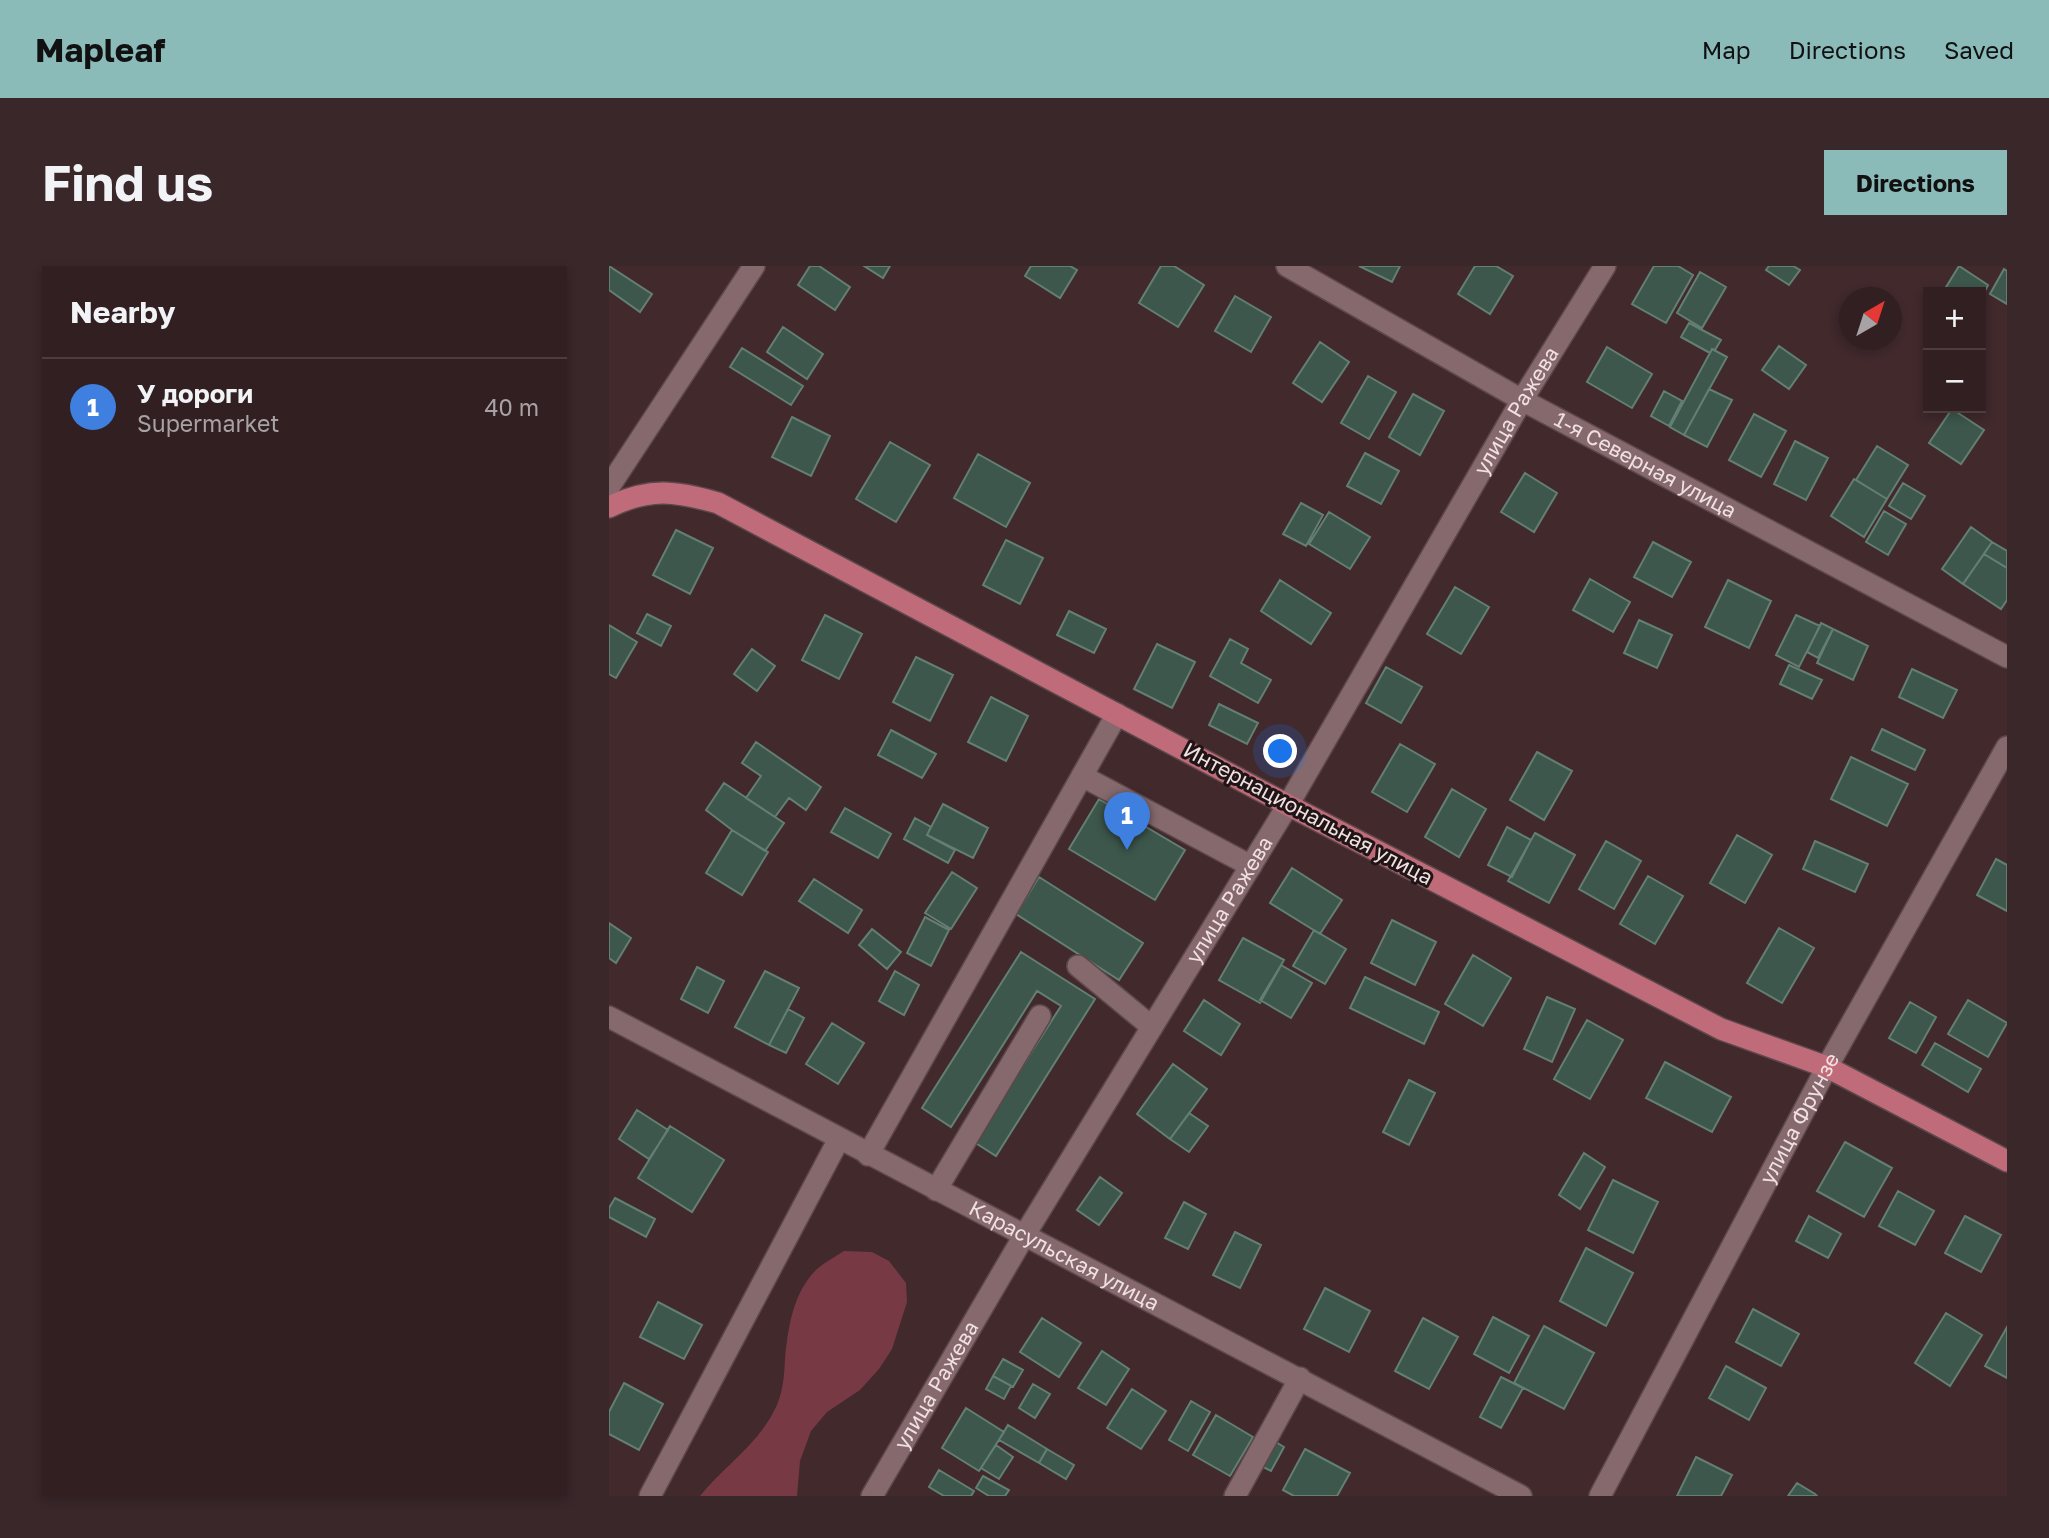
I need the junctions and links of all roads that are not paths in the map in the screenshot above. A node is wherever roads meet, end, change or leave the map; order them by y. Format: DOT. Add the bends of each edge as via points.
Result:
graph roads {
  1 [pos="754,266"];
  2 [pos="1287,266"];
  3 [pos="1605,266"];
  4 [pos="1522,400"];
  5 [pos="609,487"];
  6 [pos="609,507"];
  7 [pos="2007,657"];
  8 [pos="1117,714"];
  9 [pos="2007,747"];
  10 [pos="1082,776"];
  11 [pos="1288,805"];
  12 [pos="1251,866"];
  13 [pos="1078,966"];
  14 [pos="1040,1016"];
  15 [pos="609,1017"];
  16 [pos="1152,1027"];
  17 [pos="1827,1067"];
  18 [pos="839,1139"];
  19 [pos="869,1155"];
  20 [pos="2007,1161"];
  21 [pos="936,1190"];
  22 [pos="1024,1236"];
  23 [pos="1300,1378"];
  24 [pos="650,1496"];
  25 [pos="872,1496"];
  26 [pos="1235,1496"];
  27 [pos="1521,1496"];
  28 [pos="1600,1496"];
  1 -- 5 [label="street"];
  2 -- 4 [label="street, 1-я Северная улица"];
  3 -- 4 [label="street, улица Ражева"];
  4 -- 7 [label="street, 1-я Северная улица"];
  4 -- 11 [label="street, улица Ражева"];
  6 -- 8 [label="main road, Интернациональная улица" via="633,496 682,492 718,503"];
  8 -- 10 [label="street"];
  8 -- 11 [label="main road, Интернациональная улица"];
  9 -- 17 [label="street, улица Фрунзе"];
  10 -- 12 [label="street"];
  10 -- 19 [label="street"];
  11 -- 12 [label="street, улица Ражева"];
  11 -- 17 [label="main road, Интернациональная улица" via="1721,1029"];
  12 -- 16 [label="street, улица Ражева"];
  13 -- 16 [label="street"];
  14 -- 21 [label="street"];
  15 -- 18 [label="street, Карасульская улица"];
  16 -- 22 [label="street, улица Ражева"];
  17 -- 20 [label="main road, Интернациональная улица"];
  17 -- 28 [label="street, улица Фрунзе"];
  18 -- 19 [label="street, Карасульская улица"];
  18 -- 24 [label="street"];
  19 -- 21 [label="street, Карасульская улица"];
  21 -- 22 [label="street, Карасульская улица"];
  22 -- 23 [label="street, Карасульская улица"];
  22 -- 25 [label="street, улица Ражева"];
  23 -- 26 [label="street"];
  23 -- 27 [label="street, Карасульская улица"];
}
